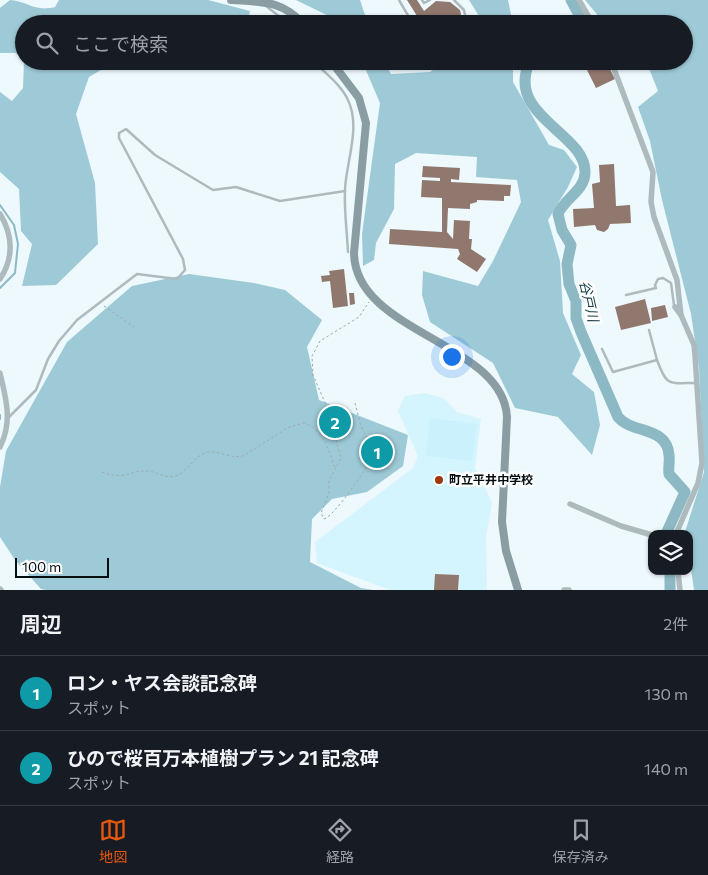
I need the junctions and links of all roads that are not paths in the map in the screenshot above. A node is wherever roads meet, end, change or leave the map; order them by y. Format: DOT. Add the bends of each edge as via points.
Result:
graph roads {
  1 [pos="231,0"];
  2 [pos="399,0"];
  3 [pos="422,0"];
  4 [pos="430,0"];
  5 [pos="454,0"];
  6 [pos="579,0"];
  7 [pos="261,2"];
  8 [pos="278,15"];
  9 [pos="296,15"];
  10 [pos="408,15"];
  11 [pos="465,15"];
  12 [pos="588,15"];
  13 [pos="322,70"];
  14 [pos="338,70"];
  15 [pos="614,70"];
  16 [pos="345,191"];
  17 [pos="0,214"];
  18 [pos="348,252"];
  19 [pos="0,280"];
  20 [pos="626,295"];
  21 [pos="675,307"];
  22 [pos="681,315"];
  23 [pos="649,330"];
  24 [pos="602,349"];
  25 [pos="657,360"];
  26 [pos="0,372"];
  27 [pos="696,383"];
  28 [pos="9,418"];
  29 [pos="0,447"];
  30 [pos="570,504"];
  31 [pos="678,530"];
  32 [pos="648,534"];
  33 [pos="678,575"];
  34 [pos="518,590"];
  35 [pos="564,590"];
  36 [pos="569,590"];
  37 [pos="680,590"];
  1 -- 7 [label="street"];
  2 -- 10 [label="lane"];
  3 -- 4 [label="lane" via="424,3"];
  5 -- 11 [label="lane"];
  6 -- 12 [label="street"];
  7 -- 8 [label="lane"];
  7 -- 9 [label="street" via="284,6"];
  13 -- 16 [label="lane" via="348,100 352,127"];
  14 -- 34 [label="street" via="359,98 366,123 354,259 357,276 372,298 480,370 501,392 506,417 502,522 506,551"];
  15 -- 22 [label="street" via="653,172 651,202 677,280"];
  16 -- 18 [label="lane"];
  16 -- 28 [label="lane" via="280,201 236,187 213,190 155,156 126,129 119,132 119,138 183,259 185,270 177,279 137,274 77,320 48,359 36,390"];
  17 -- 19 [label="street" via="8,227 11,242 9,260"];
  20 -- 21 [label="lane" via="656,288 658,280 663,278 671,283"];
  21 -- 22 [label="street"];
  22 -- 27 [label="street" via="694,345"];
  23 -- 25 [label="lane"];
  24 -- 25 [label="lane" via="613,372"];
  25 -- 27 [label="lane" via="664,379 670,383"];
  26 -- 28 [label="street"];
  27 -- 31 [label="street" via="702,463 698,483"];
  28 -- 29 [label="street"];
  30 -- 32 [label="street"];
  33 -- 37 [label="street"];
  35 -- 36 [label="street"];
}
